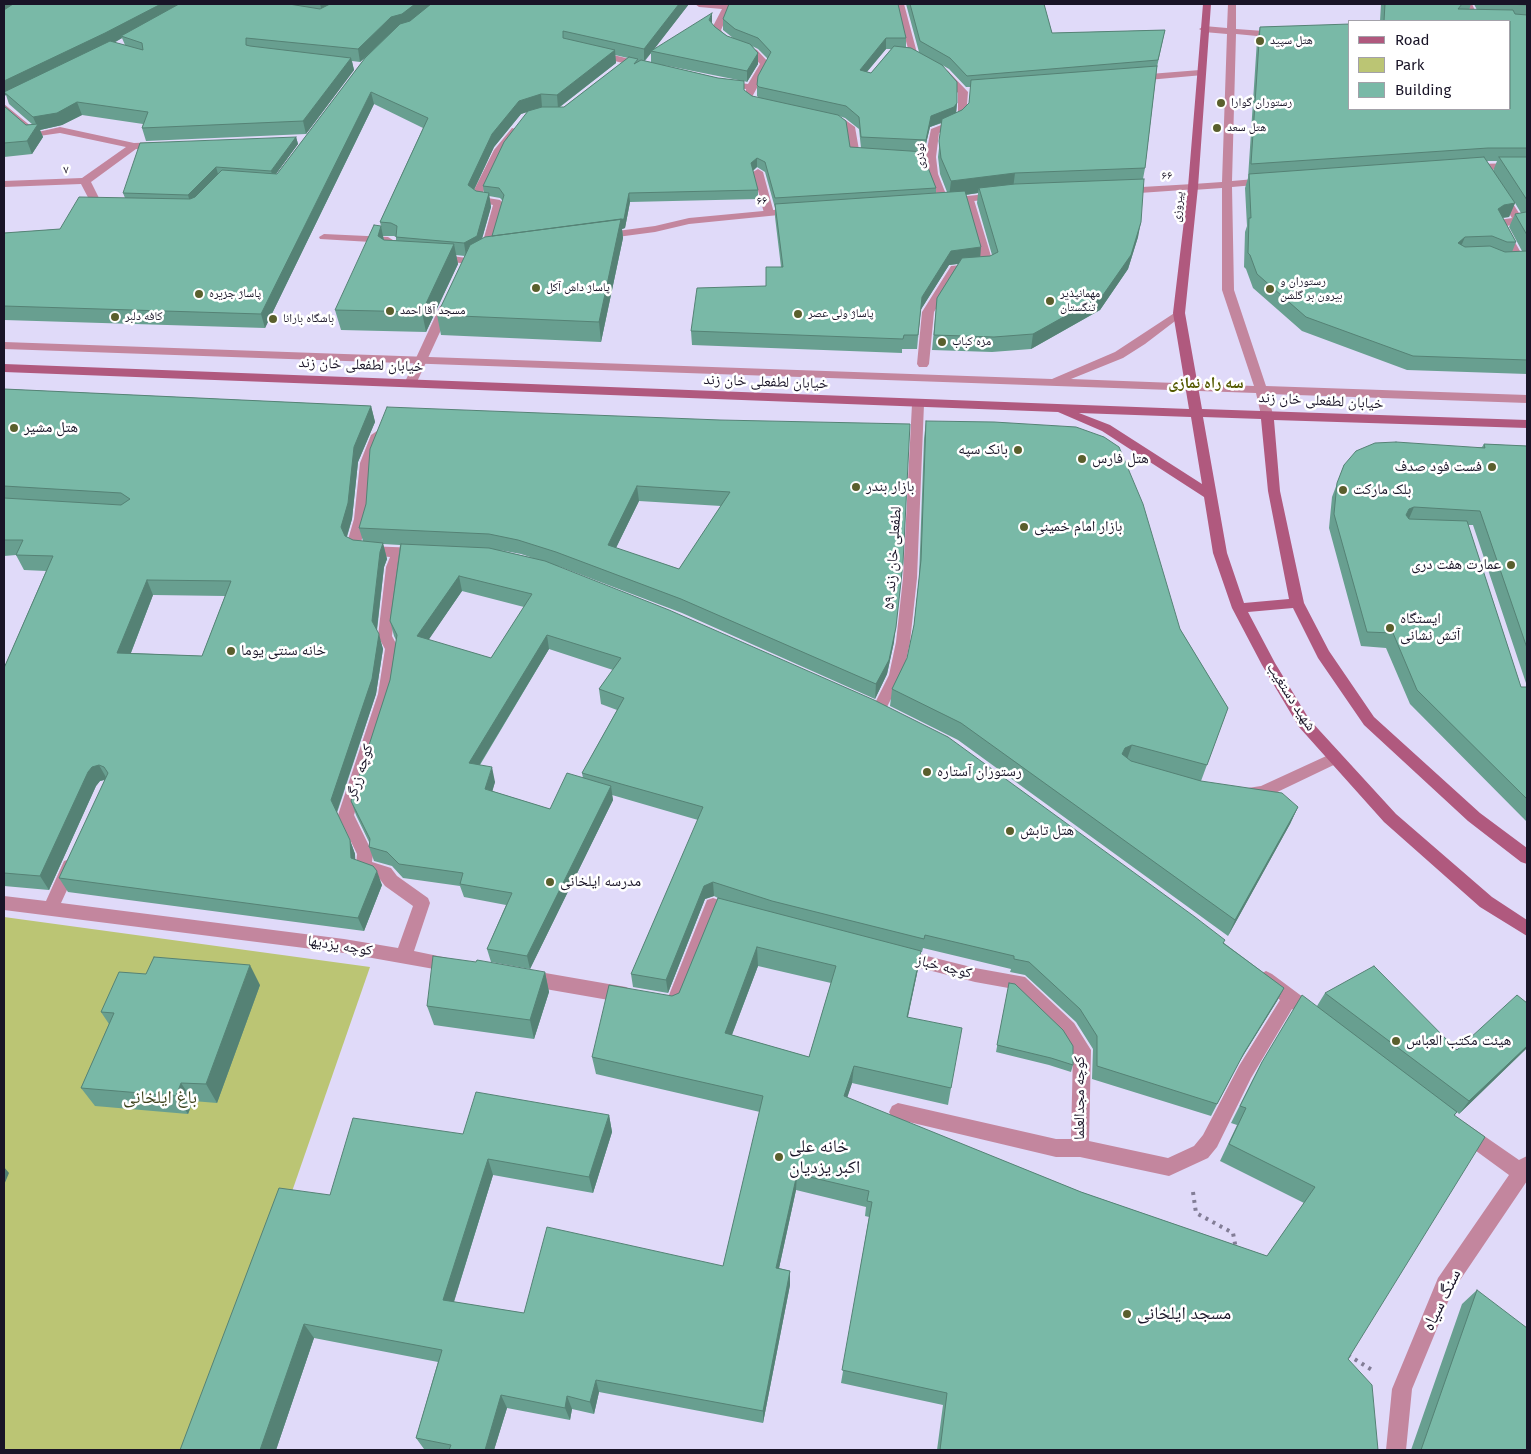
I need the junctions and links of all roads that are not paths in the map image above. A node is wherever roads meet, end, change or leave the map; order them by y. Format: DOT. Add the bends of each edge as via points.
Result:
graph roads {
  1 [pos="699,4"];
  2 [pos="900,4"];
  3 [pos="1207,4"];
  4 [pos="1232,4"];
  5 [pos="1468,4"];
  6 [pos="716,5"];
  7 [pos="1471,20"];
  8 [pos="1204,29"];
  9 [pos="1230,32"];
  10 [pos="1288,34"];
  11 [pos="585,51"];
  12 [pos="628,64"];
  13 [pos="1200,73"];
  14 [pos="1130,79"];
  15 [pos="710,81"];
  16 [pos="751,87"];
  17 [pos="755,102"];
  18 [pos="4,107"];
  19 [pos="819,116"];
  20 [pos="520,123"];
  21 [pos="173,145"];
  22 [pos="134,146"];
  23 [pos="931,157"];
  24 [pos="1483,166"];
  25 [pos="1527,166"];
  26 [pos="1455,168"];
  27 [pos="758,172"];
  28 [pos="1278,180"];
  29 [pos="85,182"];
  30 [pos="4,184"];
  31 [pos="1227,184"];
  32 [pos="1193,188"];
  33 [pos="1117,191"];
  34 [pos="1012,194"];
  35 [pos="969,200"];
  36 [pos="116,205"];
  37 [pos="808,210"];
  38 [pos="769,213"];
  39 [pos="324,237"];
  40 [pos="589,238"];
  41 [pos="389,255"];
  42 [pos="425,256"];
  43 [pos="1499,261"];
  44 [pos="452,294"];
  45 [pos="1180,313"];
  46 [pos="4,346"];
  47 [pos="420,360"];
  48 [pos="923,364"];
  49 [pos="4,368"];
  50 [pos="1052,383"];
  51 [pos="410,384"];
  52 [pos="1193,387"];
  53 [pos="1261,389"];
  54 [pos="1527,399"];
  55 [pos="918,404"];
  56 [pos="1052,408"];
  57 [pos="1197,412"];
  58 [pos="1267,415"];
  59 [pos="1527,424"];
  60 [pos="380,426"];
  61 [pos="1210,495"];
  62 [pos="398,552"];
  63 [pos="436,554"];
  64 [pos="1297,603"];
  65 [pos="1239,608"];
  66 [pos="862,702"];
  67 [pos="879,709"];
  68 [pos="895,717"];
  69 [pos="1335,758"];
  70 [pos="1234,793"];
  71 [pos="75,856"];
  72 [pos="1527,857"];
  73 [pos="4,903"];
  74 [pos="51,908"];
  75 [pos="754,918"];
  76 [pos="1527,929"];
  77 [pos="882,951"];
  78 [pos="404,957"];
  79 [pos="1252,967"];
  80 [pos="471,968"];
  81 [pos="510,975"];
  82 [pos="1019,982"];
  83 [pos="1290,998"];
  84 [pos="1327,1027"];
  85 [pos="898,1112"];
  86 [pos="1449,1120"];
  87 [pos="1080,1148"];
  88 [pos="1524,1169"];
  89 [pos="1396,1450"];
  1 -- 6 [label="street"];
  2 -- 23 [label="street, نوذری" via="909,54 945,74 968,92 963,116 957,122 934,131"];
  3 -- 8 [label="street, پیروزی"];
  4 -- 9 [label="street"];
  5 -- 7 [label="street"];
  6 -- 16 [label="street" via="727,7 716,30 719,35 731,44 754,52 765,64"];
  8 -- 9 [label="street"];
  8 -- 13 [label="street, پیروزی"];
  9 -- 10 [label="street"];
  9 -- 31 [label="street"];
  11 -- 12 [label="street"];
  13 -- 14 [label="street"];
  13 -- 32 [label="street, پیروزی"];
  15 -- 16 [label="street"];
  16 -- 17 [label="street" via="749,94"];
  18 -- 22 [label="street" via="36,135 60,130"];
  19 -- 23 [label="street" via="841,121 852,129 854,152"];
  20 -- 42 [label="street" via="499,150 478,192 477,198 499,204 490,251 465,265"];
  21 -- 22 [label="street"];
  22 -- 29 [label="street"];
  23 -- 35 [label="street, نوذری" via="939,202"];
  24 -- 25 [label="street"];
  24 -- 26 [label="street"];
  24 -- 43 [label="street" via="1519,221 1499,223 1520,260"];
  27 -- 38 [label="street"];
  28 -- 31 [label="street, ۶۶"];
  29 -- 30 [label="street, ۷"];
  29 -- 36 [label="street, ۷" via="97,205"];
  31 -- 32 [label="street, ۶۶"];
  31 -- 53 [label="street" via="1228,290"];
  32 -- 33 [label="street, ۶۶"];
  32 -- 45 [label="street, پیروزی"];
  34 -- 35 [label="street"];
  35 -- 48 [label="street" via="988,266 955,268 928,312"];
  37 -- 38 [label="street, ۶۶"];
  38 -- 40 [label="street, ۶۶" via="689,221"];
  39 -- 41 [label="street" via="394,241"];
  44 -- 47 [label="street"];
  45 -- 50 [label="street" via="1119,355"];
  45 -- 52 [label="street, پیروزی"];
  46 -- 47 [label="street"];
  47 -- 50 [label="street"];
  47 -- 51 [label="street"];
  49 -- 51 [label="street, خیابان لطفعلی خان زند"];
  50 -- 52 [label="street"];
  51 -- 55 [label="street, خیابان لطفعلی خان زند"];
  52 -- 53 [label="street"];
  52 -- 57 [label="street, پیروزی"];
  53 -- 54 [label="street"];
  53 -- 58 [label="street"];
  55 -- 56 [label="street, خیابان لطفعلی خان زند"];
  55 -- 67 [label="street, لطفعلی خان زند ۵۹" via="910,578 903,642 896,675"];
  56 -- 57 [label="street, خیابان لطفعلی خان زند"];
  56 -- 61 [label="street" via="1106,428"];
  57 -- 58 [label="street, خیابان لطفعلی خان زند"];
  57 -- 61 [label="street, شهید دستغیب"];
  58 -- 59 [label="street, خیابان لطفعلی خان زند"];
  58 -- 64 [label="street" via="1274,492"];
  60 -- 62 [label="street" via="366,463 361,519 354,543 363,551"];
  61 -- 65 [label="street, شهید دستغیب" via="1220,552"];
  62 -- 63 [label="street"];
  62 -- 78 [label="street, کوچه زرگر" via="393,567 385,636 392,649 385,694 346,815 365,854 364,866 385,873 422,903"];
  64 -- 65 [label="street"];
  64 -- 72 [label="street" via="1323,654 1370,720 1474,817"];
  65 -- 69 [label="street, شهید دستغیب" via="1304,723"];
  66 -- 67 [label="street"];
  67 -- 68 [label="street"];
  69 -- 70 [label="street" via="1262,792"];
  69 -- 76 [label="street, شهید دستغیب" via="1390,818 1486,902"];
  71 -- 74 [label="street"];
  73 -- 74 [label="street, کوچه یزدیها"];
  74 -- 78 [label="street, کوچه یزدیها" via="344,946"];
  75 -- 81 [label="street" via="713,905 674,1004"];
  77 -- 82 [label="street, کوچه خباز" via="975,975"];
  78 -- 80 [label="street, کوچه یزدیها"];
  79 -- 83 [label="street"];
  82 -- 87 [label="street, کوچه مجدالعلما" via="1068,1028 1082,1050"];
  83 -- 84 [label="street"];
  83 -- 87 [label="street" via="1202,1152 1169,1167"];
  85 -- 87 [label="street" via="1056,1148"];
  86 -- 88 [label="street"];
  88 -- 89 [label="street, سنگ سیاه" via="1445,1286 1402,1389"];
}
